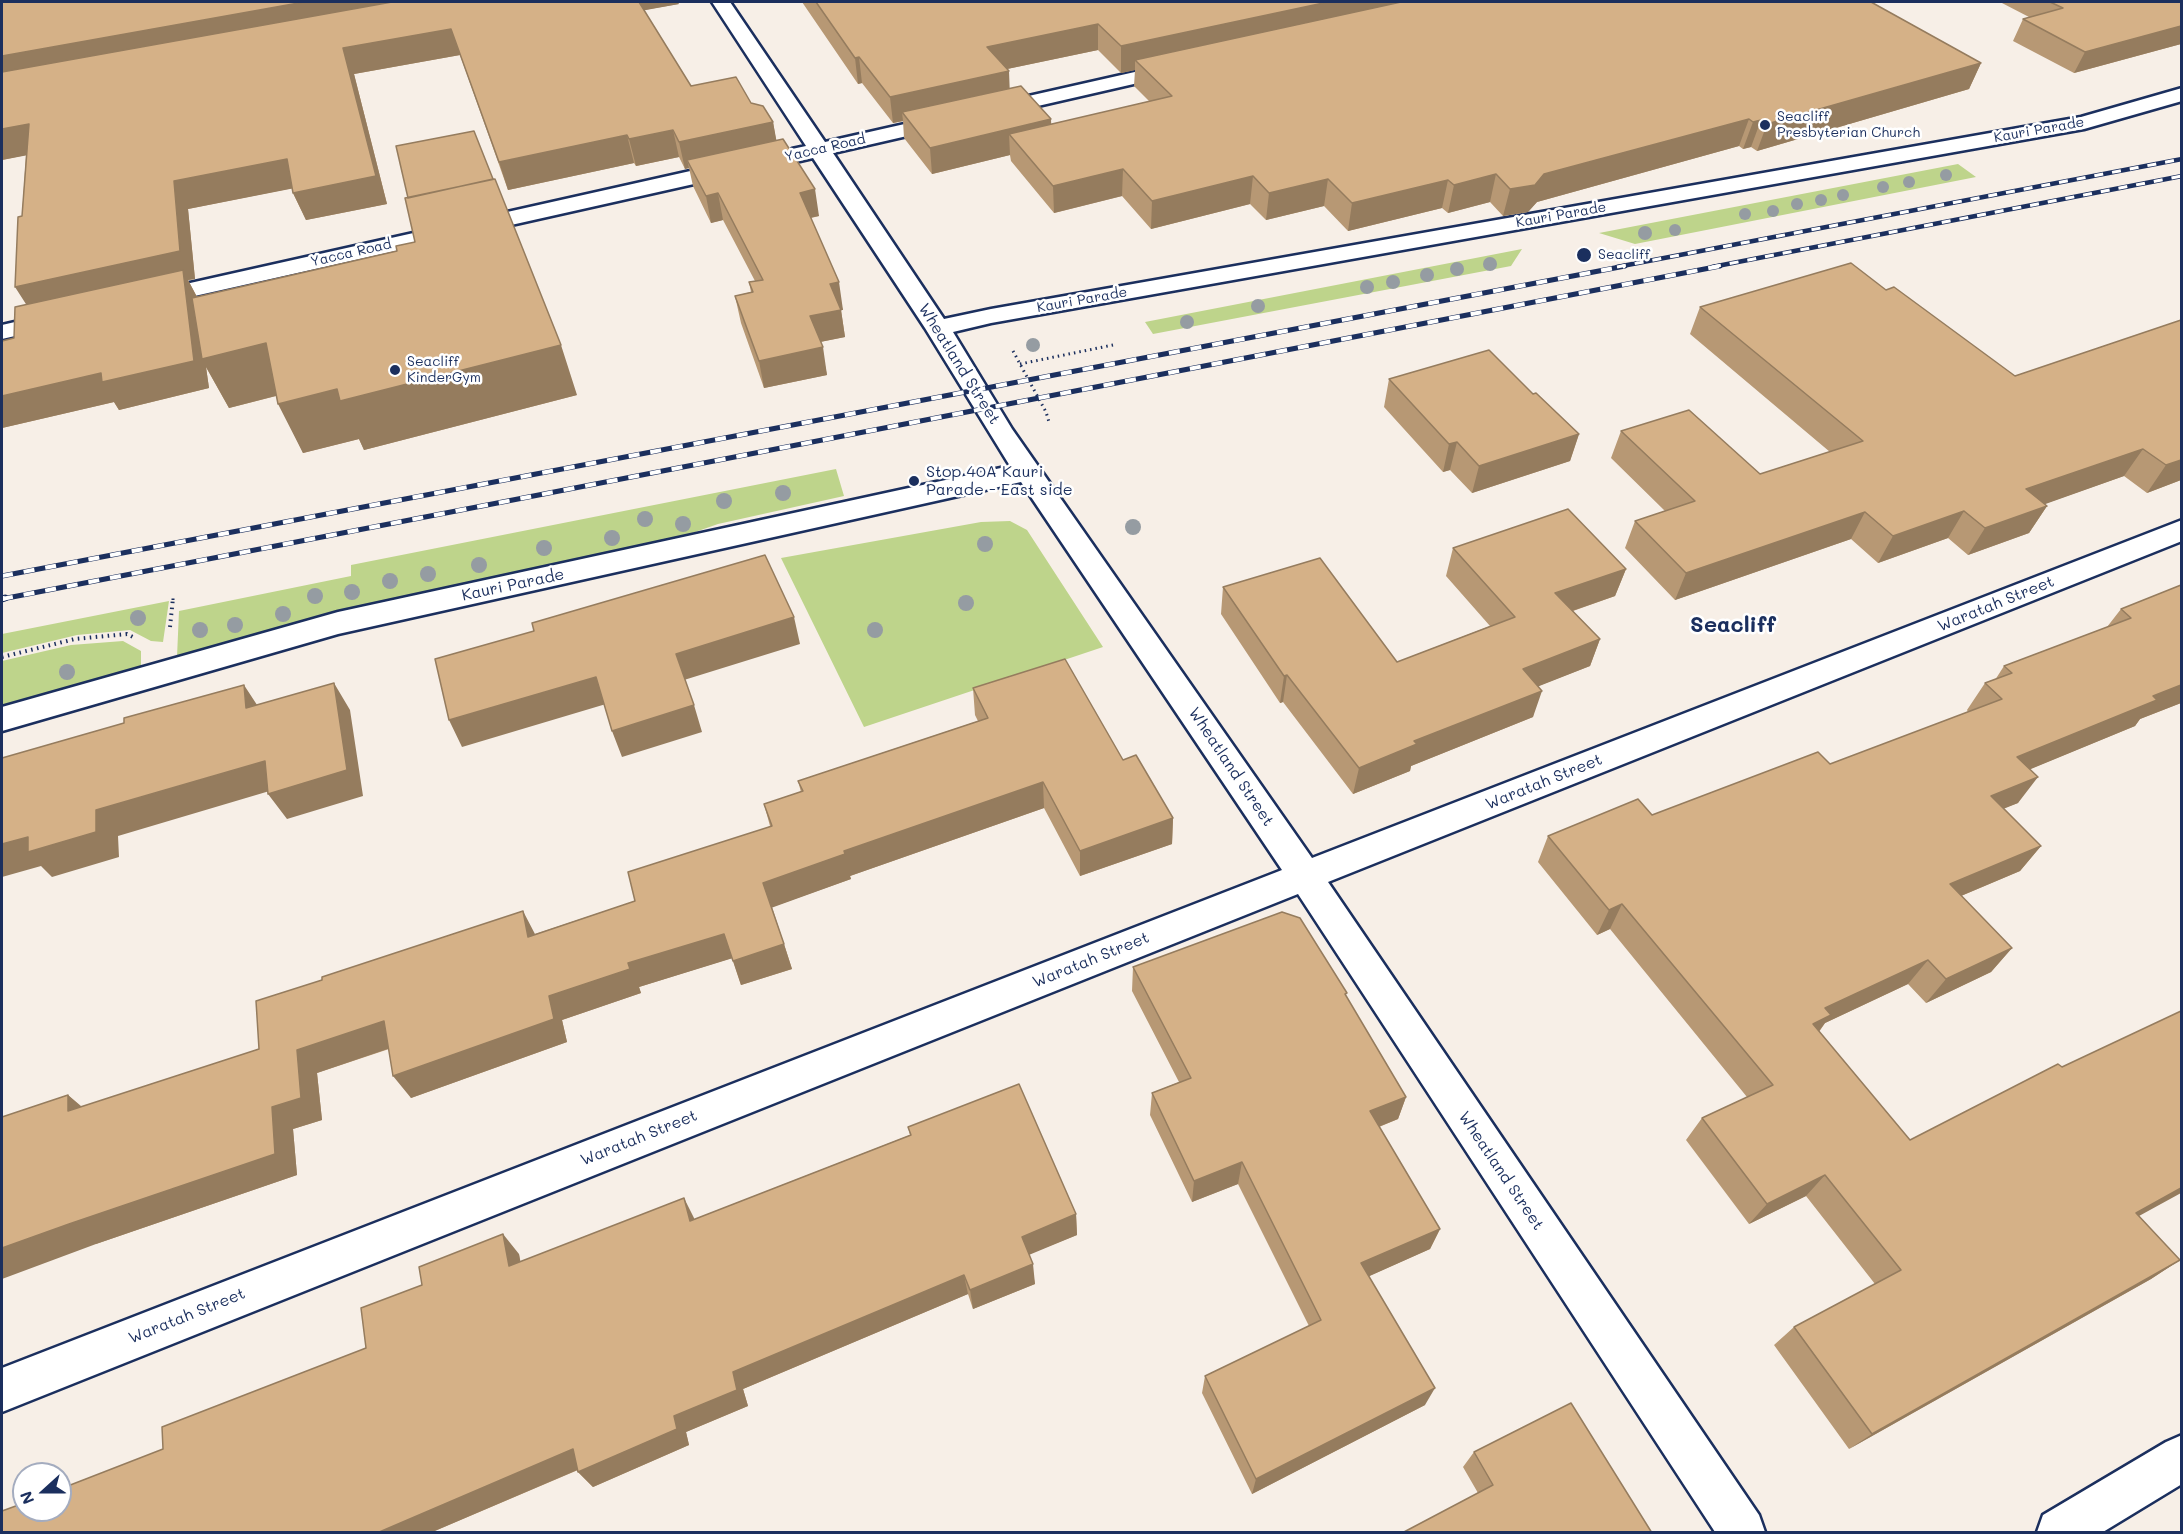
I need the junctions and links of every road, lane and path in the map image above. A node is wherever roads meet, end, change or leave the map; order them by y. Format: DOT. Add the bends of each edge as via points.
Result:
graph roads {
  1 [pos="721,2"];
  2 [pos="1194,64"];
  3 [pos="2181,94"];
  4 [pos="818,149"];
  5 [pos="128,304"];
  6 [pos="82,314"];
  7 [pos="938,328"];
  8 [pos="2,332"];
  9 [pos="1113,345"];
  10 [pos="1020,364"];
  11 [pos="1029,471"];
  12 [pos="2181,530"];
  13 [pos="136,639"];
  14 [pos="2,657"];
  15 [pos="2,719"];
  16 [pos="1305,876"];
  17 [pos="2,1390"];
  18 [pos="2181,1458"];
  19 [pos="1742,1533"];
  20 [pos="2060,1533"];
  1 -- 4 [label="street, Wheatland Street"];
  2 -- 4 [label="street, Yacca Road"];
  3 -- 7 [label="street, Kauri Parade" via="2084,123"];
  4 -- 5 [label="street, Yacca Road"];
  4 -- 7 [label="street, Wheatland Street"];
  6 -- 8 [label="street"];
  7 -- 11 [label="street, Wheatland Street"];
  9 -- 10 [label="path"];
  11 -- 15 [label="street, Kauri Parade" via="338,623"];
  11 -- 16 [label="street, Wheatland Street"];
  12 -- 16 [label="street, Waratah Street"];
  13 -- 14 [label="path" via="127,634 75,639"];
  16 -- 17 [label="street, Waratah Street"];
  16 -- 19 [label="street, Wheatland Street"];
  18 -- 20 [label="street"];
}
